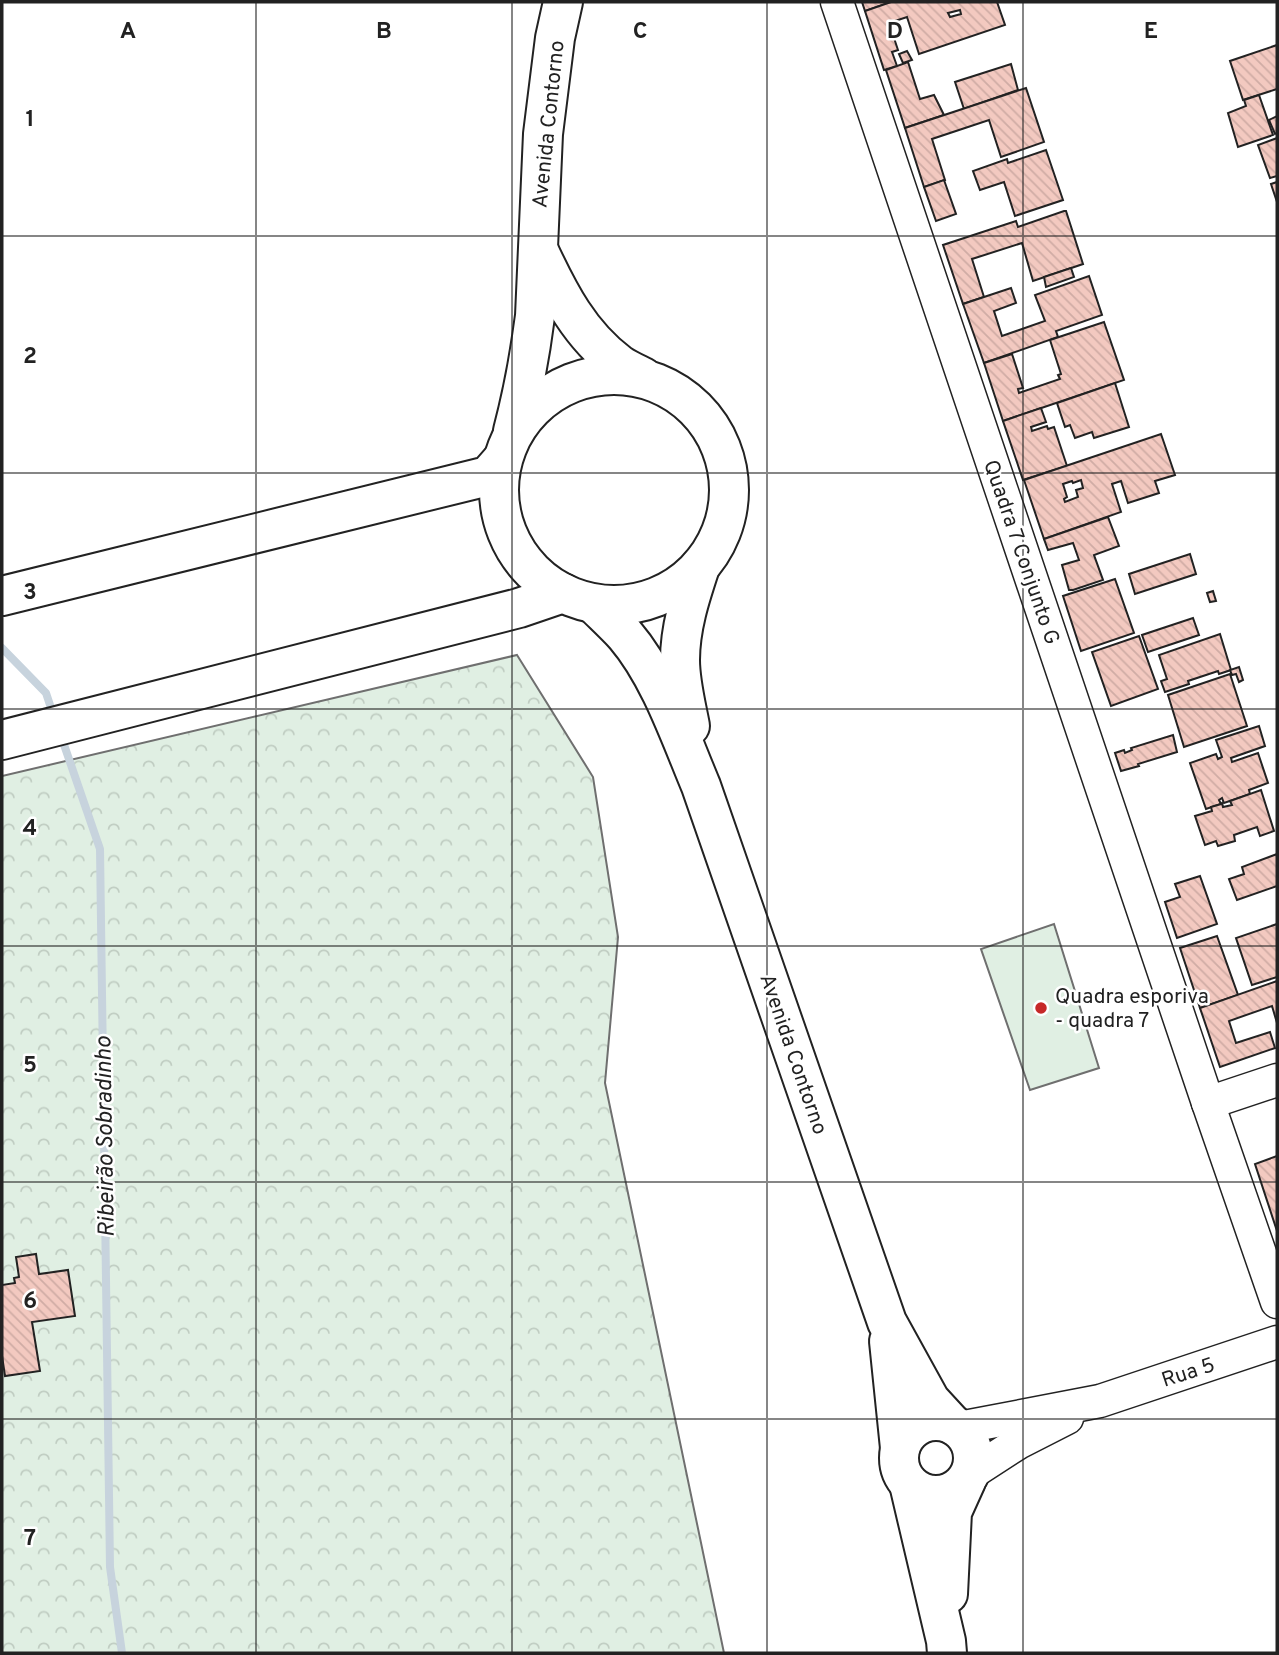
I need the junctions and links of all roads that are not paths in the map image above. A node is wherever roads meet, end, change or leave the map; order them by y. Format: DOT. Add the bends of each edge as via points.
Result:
graph roads {
  1 [pos="563,2"];
  2 [pos="837,2"];
  3 [pos="537,246"];
  4 [pos="645,378"];
  5 [pos="507,448"];
  6 [pos="700,567"];
  7 [pos="5,596"];
  8 [pos="578,598"];
  9 [pos="2,740"];
  10 [pos="701,786"];
  11 [pos="1277,1080"];
  12 [pos="1208,1103"];
  13 [pos="1277,1302"];
  14 [pos="887,1322"];
  15 [pos="1277,1342"];
  16 [pos="1100,1401"];
  17 [pos="956,1427"];
  18 [pos="904,1466"];
  19 [pos="968,1478"];
  20 [pos="946,1647"];
  1 -- 3 [label="main road, Avenida Contorno" via="543,134"];
  2 -- 12 [label="street, Quadra 7 Conjunto G"];
  3 -- 4 [label="main road, Avenida Contorno" via="555,285 589,337 619,364"];
  3 -- 5 [label="main road, Avenida Contorno" via="532,343"];
  4 -- 5 [label="main road" via="607,375 569,384 536,405"];
  4 -- 6 [label="main road" via="681,395 709,422 726,457 730,497 721,534"];
  5 -- 7 [label="main road" via="488,475"];
  5 -- 8 [label="main road" via="498,491 503,523 516,552 537,576"];
  6 -- 8 [label="main road" via="669,591 633,604"];
  6 -- 10 [label="main road, Avenida Contorno" via="687,607 680,660"];
  8 -- 9 [label="main road" via="519,608"];
  8 -- 10 [label="main road, Avenida Contorno" via="626,636 645,665 666,701"];
  10 -- 14 [label="main road, Avenida Contorno"];
  11 -- 12 [label="street"];
  12 -- 13 [label="street, Quadra 7 Conjunto G"];
  14 -- 17 [label="main road, Avenida Contorno" via="930,1400"];
  14 -- 18 [label="main road, Avenida Contorno"];
  15 -- 16 [label="street, Rua 5"];
  16 -- 17 [label="street, Rua 5"];
  16 -- 19 [label="street, Rua 5" via="1018,1443"];
  17 -- 18 [label="main road" via="941,1421 915,1427 906,1436"];
  17 -- 19 [label="main road" via="966,1435 974,1454"];
  18 -- 19 [label="main road" via="919,1492 932,1496 957,1490"];
  18 -- 20 [label="main road, Avenida Contorno"];
  19 -- 20 [label="main road, Avenida Contorno" via="952,1512"];
}
